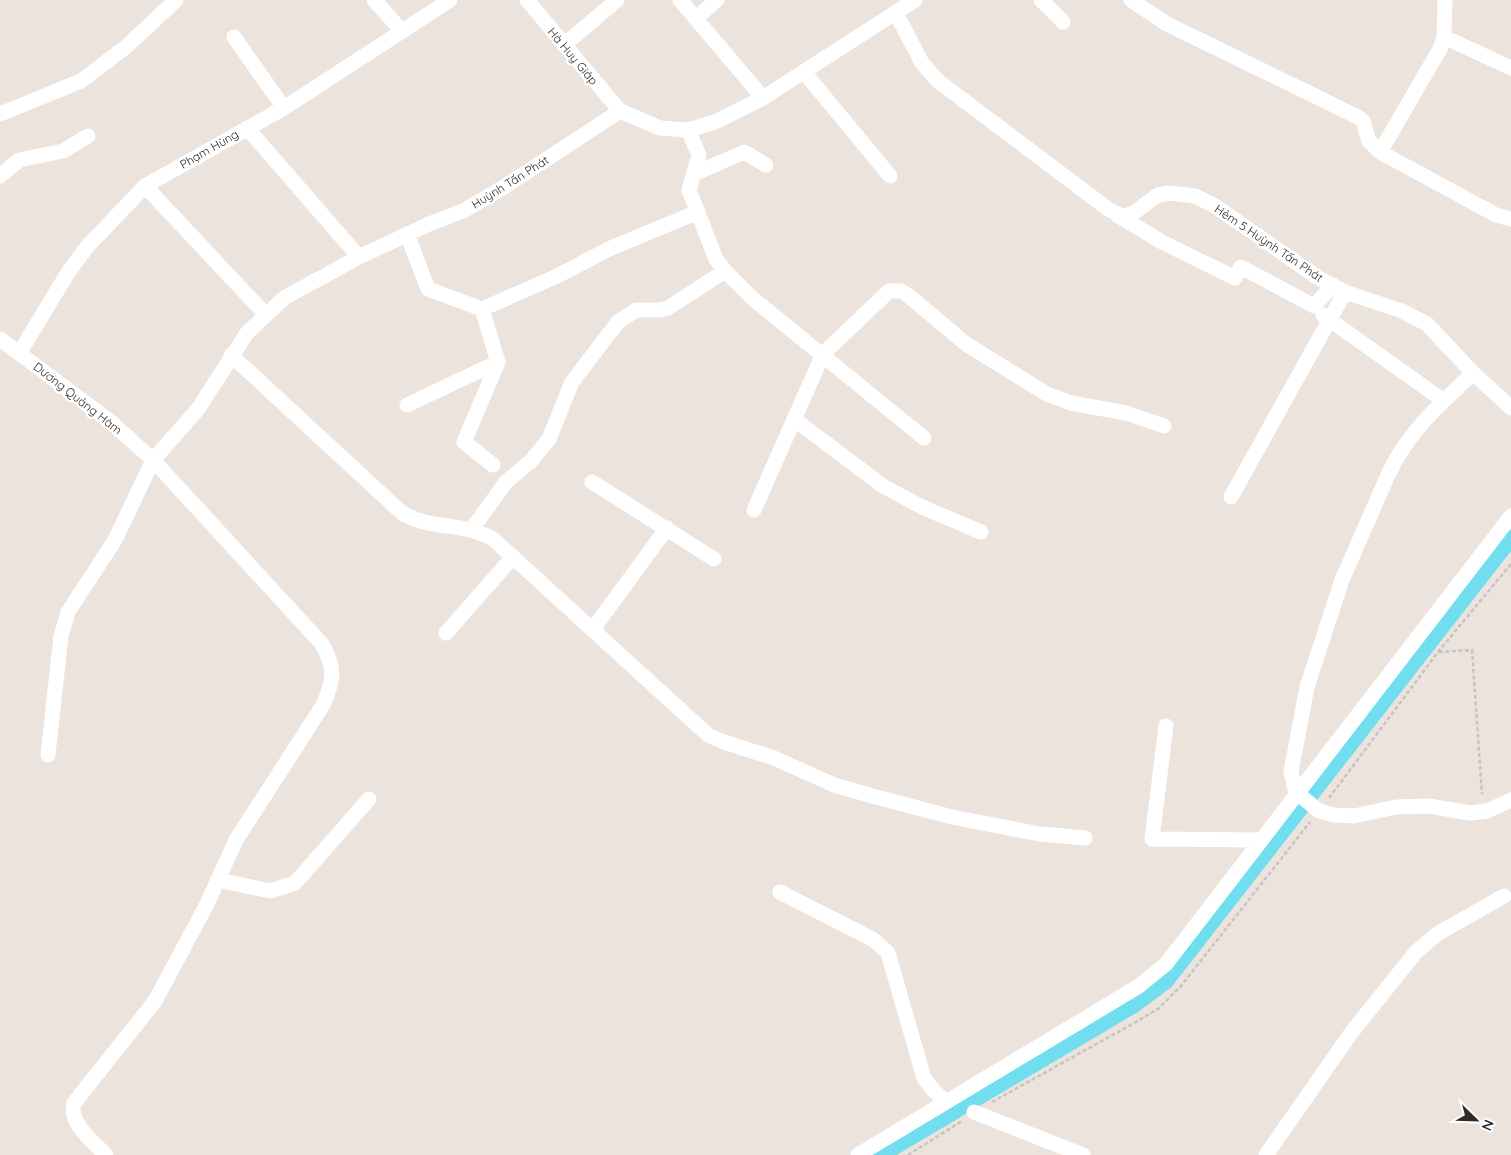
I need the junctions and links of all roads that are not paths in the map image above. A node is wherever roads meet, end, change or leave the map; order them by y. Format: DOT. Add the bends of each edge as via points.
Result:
graph roads {
  1 [pos="176,0"];
  2 [pos="374,0"];
  3 [pos="450,0"];
  4 [pos="527,0"];
  5 [pos="617,0"];
  6 [pos="680,0"];
  7 [pos="717,0"];
  8 [pos="915,0"];
  9 [pos="1041,0"];
  10 [pos="1132,0"];
  11 [pos="1445,0"];
  12 [pos="896,13"];
  13 [pos="696,18"];
  14 [pos="1063,22"];
  15 [pos="402,31"];
  16 [pos="234,37"];
  17 [pos="1444,37"];
  18 [pos="564,45"];
  19 [pos="1511,68"];
  20 [pos="804,72"];
  21 [pos="763,98"];
  22 [pos="284,108"];
  23 [pos="620,112"];
  24 [pos="0,114"];
  25 [pos="247,128"];
  26 [pos="688,130"];
  27 [pos="88,136"];
  28 [pos="1380,152"];
  29 [pos="766,165"];
  30 [pos="694,174"];
  31 [pos="0,176"];
  32 [pos="890,176"];
  33 [pos="145,186"];
  34 [pos="698,212"];
  35 [pos="1115,214"];
  36 [pos="1511,219"];
  37 [pos="407,234"];
  38 [pos="359,257"];
  39 [pos="725,270"];
  40 [pos="1339,288"];
  41 [pos="1309,303"];
  42 [pos="482,310"];
  43 [pos="266,315"];
  44 [pos="1330,320"];
  45 [pos="0,339"];
  46 [pos="20,352"];
  47 [pos="822,354"];
  48 [pos="231,355"];
  49 [pos="498,362"];
  50 [pos="1473,373"];
  51 [pos="1444,401"];
  52 [pos="407,405"];
  53 [pos="1511,408"];
  54 [pos="794,419"];
  55 [pos="1164,426"];
  56 [pos="924,438"];
  57 [pos="154,460"];
  58 [pos="493,465"];
  59 [pos="592,482"];
  60 [pos="1231,497"];
  61 [pos="754,510"];
  62 [pos="1511,516"];
  63 [pos="667,528"];
  64 [pos="472,529"];
  65 [pos="981,532"];
  66 [pos="513,557"];
  67 [pos="714,559"];
  68 [pos="593,629"];
  69 [pos="446,633"];
  70 [pos="1166,726"];
  71 [pos="48,755"];
  72 [pos="1297,793"];
  73 [pos="370,800"];
  74 [pos="1511,800"];
  75 [pos="1085,838"];
  76 [pos="1262,840"];
  77 [pos="218,880"];
  78 [pos="780,892"];
  79 [pos="1504,896"];
  80 [pos="946,1102"];
  81 [pos="974,1112"];
  82 [pos="878,1150"];
  83 [pos="106,1155"];
  84 [pos="858,1155"];
  85 [pos="1083,1155"];
  86 [pos="1266,1155"];
  1 -- 24 [label="street" via="127,46 81,81"];
  2 -- 15 [label="street"];
  3 -- 15 [label="street, Phạm Hùng"];
  4 -- 18 [label="street, Hà Huy Giáp"];
  5 -- 18 [label="street"];
  6 -- 13 [label="street"];
  7 -- 13 [label="street"];
  8 -- 12 [label="street"];
  9 -- 14 [label="street"];
  10 -- 28 [label="street" via="1167,24 1362,119 1369,142"];
  11 -- 17 [label="street"];
  12 -- 20 [label="street"];
  12 -- 35 [label="street" via="922,63 938,81"];
  13 -- 21 [label="street"];
  15 -- 22 [label="street, Phạm Hùng"];
  16 -- 22 [label="street"];
  17 -- 19 [label="street"];
  17 -- 28 [label="street"];
  18 -- 23 [label="street, Hà Huy Giáp"];
  20 -- 21 [label="street"];
  20 -- 32 [label="street"];
  21 -- 26 [label="street" via="715,122"];
  22 -- 25 [label="street, Phạm Hùng"];
  23 -- 26 [label="street" via="660,128"];
  23 -- 37 [label="street, Huỳnh Tấn Phát" via="463,211"];
  25 -- 33 [label="street, Phạm Hùng"];
  25 -- 38 [label="street"];
  26 -- 30 [label="street" via="699,154"];
  27 -- 31 [label="street" via="63,151 19,160"];
  28 -- 36 [label="street" via="1496,215"];
  29 -- 30 [label="street" via="744,152"];
  30 -- 34 [label="street" via="689,190"];
  33 -- 43 [label="street"];
  33 -- 46 [label="street, Phạm Hùng" via="87,247"];
  34 -- 39 [label="street" via="716,259"];
  34 -- 42 [label="street" via="611,248"];
  35 -- 40 [label="street, Hẻm 5 Huỳnh Tấn Phát" via="1132,214 1158,195 1181,193 1195,196 1215,206 1295,263"];
  35 -- 41 [label="street" via="1162,242 1235,278 1242,267"];
  37 -- 38 [label="street, Huỳnh Tấn Phát"];
  37 -- 42 [label="street" via="428,290"];
  38 -- 43 [label="street, Huỳnh Tấn Phát" via="284,298"];
  39 -- 47 [label="street" via="752,298"];
  39 -- 64 [label="street" via="668,308 636,310 618,322 572,382 549,439 531,461 506,482"];
  40 -- 41 [label="street" via="1314,306"];
  40 -- 44 [label="street"];
  40 -- 50 [label="street, Hẻm 5 Huỳnh Tấn Phát" via="1421,321"];
  41 -- 44 [label="street"];
  42 -- 49 [label="street"];
  43 -- 48 [label="street, Huỳnh Tấn Phát"];
  44 -- 51 [label="street"];
  44 -- 60 [label="street"];
  45 -- 46 [label="street, Dương Quảng Hàm"];
  46 -- 57 [label="street, Dương Quảng Hàm" via="111,422"];
  47 -- 54 [label="street"];
  47 -- 55 [label="street" via="889,290 895,289 909,296 966,344 1047,394 1071,403 1126,412"];
  47 -- 56 [label="street"];
  48 -- 57 [label="street, Huỳnh Tấn Phát" via="198,409"];
  48 -- 64 [label="street" via="402,513 428,524"];
  49 -- 52 [label="street"];
  49 -- 58 [label="street" via="464,442"];
  50 -- 51 [label="street"];
  50 -- 53 [label="street, Hẻm 5 Huỳnh Tấn Phát"];
  51 -- 72 [label="street" via="1417,427 1396,458 1342,580 1307,686 1291,772"];
  54 -- 61 [label="street"];
  54 -- 65 [label="street" via="883,486 922,508"];
  57 -- 71 [label="street, Huỳnh Tấn Phát" via="114,540 74,600 64,622"];
  57 -- 77 [label="street, Dương Quảng Hàm" via="322,644 333,672 323,705 249,818"];
  59 -- 63 [label="street"];
  62 -- 72 [label="street"];
  63 -- 67 [label="street"];
  63 -- 68 [label="street"];
  64 -- 66 [label="street" via="493,539"];
  66 -- 68 [label="street"];
  66 -- 69 [label="street"];
  68 -- 75 [label="street" via="695,725 724,742 774,758 834,785 876,797 952,817 1040,834"];
  70 -- 76 [label="street" via="1152,839"];
  72 -- 74 [label="street" via="1319,810 1354,816 1396,807 1430,806 1470,813 1488,811"];
  72 -- 76 [label="street"];
  73 -- 77 [label="street" via="296,883 270,891"];
  76 -- 80 [label="street" via="1166,964 1154,974"];
  77 -- 83 [label="street, Dương Quảng Hàm" via="155,1001 74,1102 73,1115 77,1123"];
  78 -- 80 [label="street" via="874,940 888,953 924,1078"];
  79 -- 86 [label="street" via="1437,934 1416,952 1351,1033"];
  80 -- 82 [label="street"];
  81 -- 85 [label="street"];
  82 -- 84 [label="street"];
}
